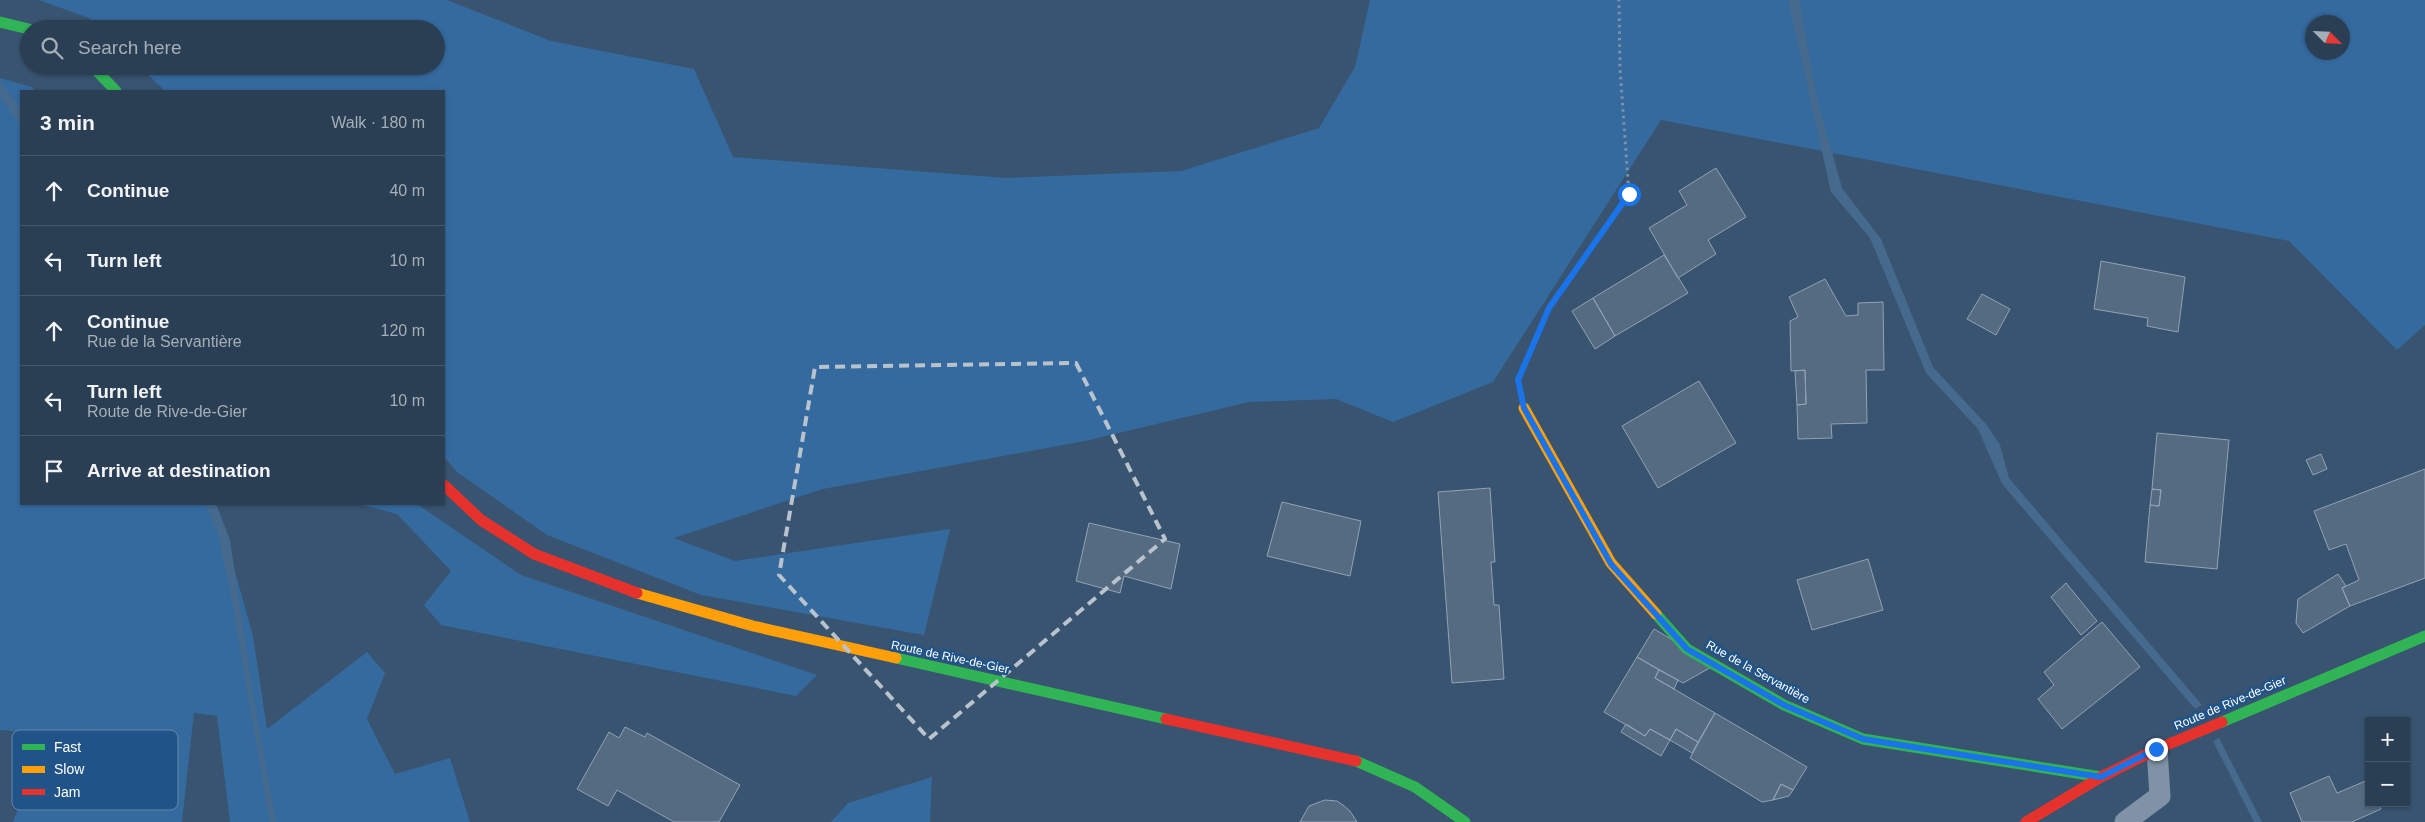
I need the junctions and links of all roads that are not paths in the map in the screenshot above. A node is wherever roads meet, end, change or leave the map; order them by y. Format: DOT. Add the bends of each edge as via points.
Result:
graph roads {
  1 [pos="0,22"];
  2 [pos="20,27"];
  3 [pos="101,75"];
  4 [pos="115,90"];
  5 [pos="1524,408"];
  6 [pos="445,486"];
  7 [pos="2425,636"];
  8 [pos="2156,749"];
  9 [pos="2101,777"];
  10 [pos="1465,822"];
  11 [pos="2026,822"];
  12 [pos="2125,822"];
  1 -- 2 [label="main road"];
  3 -- 4 [label="main road"];
  5 -- 9 [label="main road, Rue de la Servantière" via="1611,564 1687,649 1784,705 1863,739"];
  6 -- 10 [label="main road, Route de Rive-de-Gier" via="482,520 534,554 626,590 801,638 1358,762 1403,780 1441,801"];
  7 -- 8 [label="main road, Route de Rive-de-Gier"];
  8 -- 9 [label="main road, Route de Rive-de-Gier"];
  8 -- 12 [label="lane" via="2160,796"];
  9 -- 11 [label="main road, Route de Rive-de-Gier"];
}
